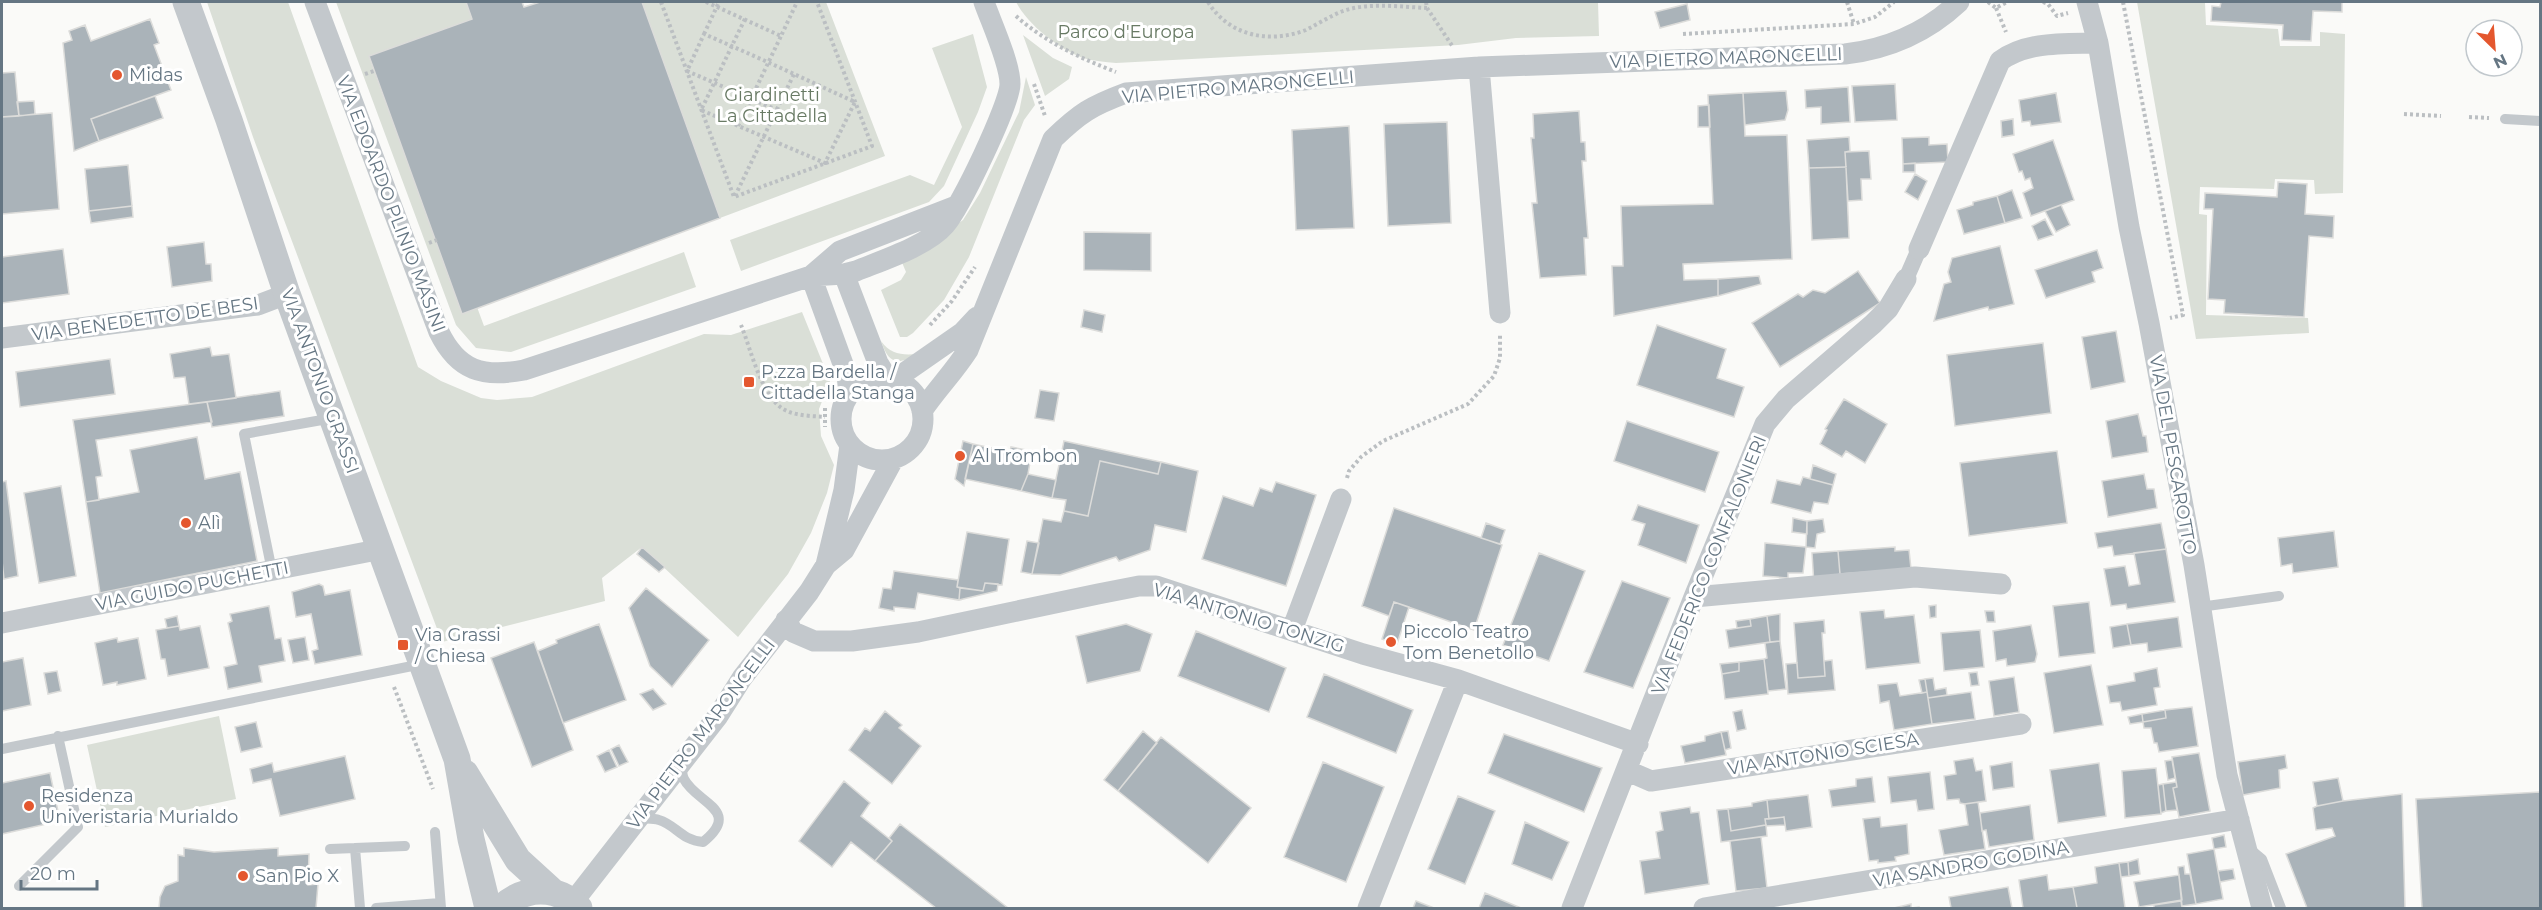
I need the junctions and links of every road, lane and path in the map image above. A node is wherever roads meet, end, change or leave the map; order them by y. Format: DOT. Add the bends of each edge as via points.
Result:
graph roads {
  1 [pos="186,2"];
  2 [pos="315,2"];
  3 [pos="661,2"];
  4 [pos="706,2"];
  5 [pos="797,2"];
  6 [pos="817,2"];
  7 [pos="984,2"];
  8 [pos="1208,2"];
  9 [pos="1426,2"];
  10 [pos="1847,2"];
  11 [pos="1959,2"];
  12 [pos="1988,2"];
  13 [pos="2007,2"];
  14 [pos="2087,2"];
  15 [pos="2123,2"];
  16 [pos="718,4"];
  17 [pos="1427,8"];
  18 [pos="1014,14"];
  19 [pos="745,19"];
  20 [pos="1854,24"];
  21 [pos="704,34"];
  22 [pos="782,36"];
  23 [pos="2098,43"];
  24 [pos="732,46"];
  25 [pos="1454,47"];
  26 [pos="768,62"];
  27 [pos="1479,67"];
  28 [pos="687,71"];
  29 [pos="794,74"];
  30 [pos="1107,77"];
  31 [pos="714,83"];
  32 [pos="751,99"];
  33 [pos="855,102"];
  34 [pos="1053,109"];
  35 [pos="701,110"];
  36 [pos="777,110"];
  37 [pos="2492,110"];
  38 [pos="2404,114"];
  39 [pos="2441,116"];
  40 [pos="2469,117"];
  41 [pos="2505,119"];
  42 [pos="1038,121"];
  43 [pos="2541,121"];
  44 [pos="738,126"];
  45 [pos="764,137"];
  46 [pos="825,163"];
  47 [pos="734,197"];
  48 [pos="956,206"];
  49 [pos="1919,249"];
  50 [pos="979,261"];
  51 [pos="844,274"];
  52 [pos="811,276"];
  53 [pos="1906,279"];
  54 [pos="287,294"];
  55 [pos="982,313"];
  56 [pos="1500,314"];
  57 [pos="2149,323"];
  58 [pos="741,325"];
  59 [pos="926,329"];
  60 [pos="2,338"];
  61 [pos="890,379"];
  62 [pos="849,394"];
  63 [pos="825,408"];
  64 [pos="922,411"];
  65 [pos="825,417"];
  66 [pos="333,418"];
  67 [pos="825,427"];
  68 [pos="850,445"];
  69 [pos="894,458"];
  70 [pos="1341,499"];
  71 [pos="382,549"];
  72 [pos="826,565"];
  73 [pos="272,571"];
  74 [pos="2001,584"];
  75 [pos="1694,597"];
  76 [pos="2279,597"];
  77 [pos="2200,607"];
  78 [pos="786,620"];
  79 [pos="2,623"];
  80 [pos="1292,630"];
  81 [pos="422,664"];
  82 [pos="388,670"];
  83 [pos="1458,680"];
  84 [pos="2021,724"];
  85 [pos="58,736"];
  86 [pos="1638,744"];
  87 [pos="2,749"];
  88 [pos="457,759"];
  89 [pos="680,765"];
  90 [pos="1628,771"];
  91 [pos="639,818"];
  92 [pos="2239,819"];
  93 [pos="435,832"];
  94 [pos="2245,845"];
  95 [pos="405,846"];
  96 [pos="356,848"];
  97 [pos="330,849"];
  98 [pos="19,886"];
  99 [pos="568,901"];
  100 [pos="440,906"];
  101 [pos="360,909"];
  102 [pos="376,909"];
  103 [pos="488,909"];
  104 [pos="501,909"];
  105 [pos="1368,909"];
  106 [pos="1572,909"];
  107 [pos="1704,909"];
  108 [pos="2262,909"];
  109 [pos="2282,909"];
  1 -- 54 [label="street, VIA ANTONIO GRASSI"];
  2 -- 52 [label="street, VIA EDOARDO PLINIO MASINI" via="439,332 446,346 469,367 492,374 524,370"];
  3 -- 28 [label="path"];
  4 -- 16 [label="path"];
  5 -- 22 [label="path"];
  6 -- 33 [label="path"];
  7 -- 48 [label="street, VIA EDOARDO PLINIO MASINI" via="1010,85 1005,105"];
  8 -- 17 [label="path" via="1231,28 1284,37 1345,10 1382,6"];
  9 -- 17 [label="path"];
  10 -- 20 [label="path"];
  11 -- 27 [label="street, VIA PIETRO MARONCELLI" via="1920,32 1870,51"];
  12 -- 13 [label="path" via="1996,8"];
  14 -- 23 [label="street, VIA DEL PESCAROTTO"];
  15 -- 57 [label="path" via="2183,315"];
  16 -- 19 [label="path"];
  16 -- 21 [label="path"];
  17 -- 25 [label="path"];
  18 -- 30 [label="path" via="1081,59 1117,73"];
  19 -- 22 [label="path"];
  19 -- 24 [label="path"];
  21 -- 24 [label="path"];
  21 -- 28 [label="path"];
  22 -- 26 [label="path"];
  23 -- 49 [label="street, VIA FEDERICO CONFALONIERI" via="2054,44 2014,51 2000,61"];
  23 -- 57 [label="street, VIA DEL PESCAROTTO"];
  24 -- 26 [label="path"];
  24 -- 31 [label="path"];
  26 -- 29 [label="path"];
  26 -- 32 [label="path"];
  27 -- 55 [label="street, VIA PIETRO MARONCELLI" via="1126,93 1104,101 1080,113 1053,139"];
  27 -- 56 [label="street"];
  28 -- 31 [label="path"];
  28 -- 35 [label="path"];
  29 -- 33 [label="path"];
  29 -- 36 [label="path"];
  31 -- 32 [label="path"];
  31 -- 35 [label="path"];
  32 -- 36 [label="path"];
  32 -- 44 [label="path"];
  33 -- 46 [label="path"];
  33 -- 46 [label="path" via="872,146"];
  34 -- 42 [label="path"];
  35 -- 44 [label="path"];
  35 -- 47 [label="path"];
  36 -- 45 [label="path"];
  37 -- 40 [label="path" via="2491,118"];
  38 -- 39 [label="path"];
  41 -- 43 [label="lane"];
  44 -- 45 [label="path"];
  45 -- 46 [label="path"];
  45 -- 47 [label="path"];
  46 -- 47 [label="path"];
  48 -- 51 [label="street, VIA EDOARDO PLINIO MASINI" via="945,225 927,239"];
  48 -- 52 [label="street" via="840,251"];
  49 -- 53 [label="street, VIA FEDERICO CONFALONIERI"];
  50 -- 59 [label="path" via="952,301"];
  51 -- 52 [label="street, VIA EDOARDO PLINIO MASINI"];
  51 -- 61 [label="street" via="878,363"];
  52 -- 62 [label="street" via="847,375"];
  53 -- 75 [label="street, VIA FEDERICO CONFALONIERI" via="1880,316 1786,399 1765,424"];
  54 -- 60 [label="street, VIA BENEDETTO DE BESI" via="258,305"];
  54 -- 66 [label="street, VIA ANTONIO GRASSI"];
  55 -- 61 [label="street, VIA PIETRO MARONCELLI" via="963,332"];
  55 -- 64 [label="street, VIA PIETRO MARONCELLI" via="968,350"];
  56 -- 70 [label="path" via="1500,358 1494,376 1468,404 1383,441 1361,457 1348,471"];
  57 -- 77 [label="street, VIA DEL PESCAROTTO"];
  58 -- 65 [label="path" via="767,393 776,404 787,411"];
  61 -- 62 [label="street" via="866,381"];
  61 -- 64 [label="street" via="912,392"];
  62 -- 68 [label="street" via="841,420"];
  63 -- 65 [label="path"];
  64 -- 69 [label="street" via="917,440"];
  65 -- 67 [label="path"];
  66 -- 71 [label="street, VIA ANTONIO GRASSI"];
  66 -- 73 [label="lane" via="244,434"];
  68 -- 69 [label="street" via="870,458"];
  68 -- 72 [label="street, VIA PIETRO MARONCELLI"];
  69 -- 72 [label="street, VIA PIETRO MARONCELLI" via="844,550"];
  70 -- 80 [label="street"];
  71 -- 73 [label="street, VIA GUIDO PUCHETTI"];
  71 -- 81 [label="street, VIA ANTONIO GRASSI"];
  72 -- 78 [label="street, VIA PIETRO MARONCELLI"];
  73 -- 79 [label="street, VIA GUIDO PUCHETTI"];
  74 -- 75 [label="street" via="1915,577"];
  75 -- 86 [label="street, VIA FEDERICO CONFALONIERI"];
  76 -- 77 [label="lane"];
  77 -- 92 [label="street, VIA DEL PESCAROTTO" via="2227,775"];
  78 -- 80 [label="street, VIA ANTONIO TONZIG" via="794,632 814,641 852,641 918,632 1139,586 1156,586"];
  78 -- 89 [label="street, VIA PIETRO MARONCELLI"];
  80 -- 83 [label="street, VIA ANTONIO TONZIG"];
  81 -- 82 [label="lane"];
  81 -- 88 [label="street, VIA ANTONIO GRASSI"];
  82 -- 85 [label="lane"];
  82 -- 93 [label="path" via="431,779 439,810"];
  83 -- 86 [label="street, VIA ANTONIO TONZIG"];
  83 -- 105 [label="street"];
  84 -- 90 [label="street, VIA ANTONIO SCIESA" via="1651,781"];
  85 -- 87 [label="lane"];
  85 -- 98 [label="lane" via="78,827"];
  86 -- 90 [label="street, VIA FEDERICO CONFALONIERI"];
  88 -- 99 [label="street, VIA ANTONIO GRASSI" via="518,860"];
  88 -- 103 [label="street, VIA ANTONIO GRASSI"];
  89 -- 91 [label="street, VIA PIETRO MARONCELLI"];
  89 -- 91 [label="lane" via="685,780 718,814 719,824 713,834 703,842 694,841 660,820"];
  90 -- 106 [label="street, VIA FEDERICO CONFALONIERI"];
  91 -- 99 [label="street, VIA PIETRO MARONCELLI"];
  92 -- 94 [label="street, VIA DEL PESCAROTTO"];
  92 -- 107 [label="street, VIA SANDRO GODINA"];
  93 -- 100 [label="lane"];
  94 -- 108 [label="street, VIA DEL PESCAROTTO"];
  94 -- 109 [label="lane" via="2262,859"];
  95 -- 96 [label="lane"];
  96 -- 97 [label="lane"];
  96 -- 101 [label="lane"];
  99 -- 104 [label="street" via="525,893"];
  100 -- 102 [label="lane"];
}
